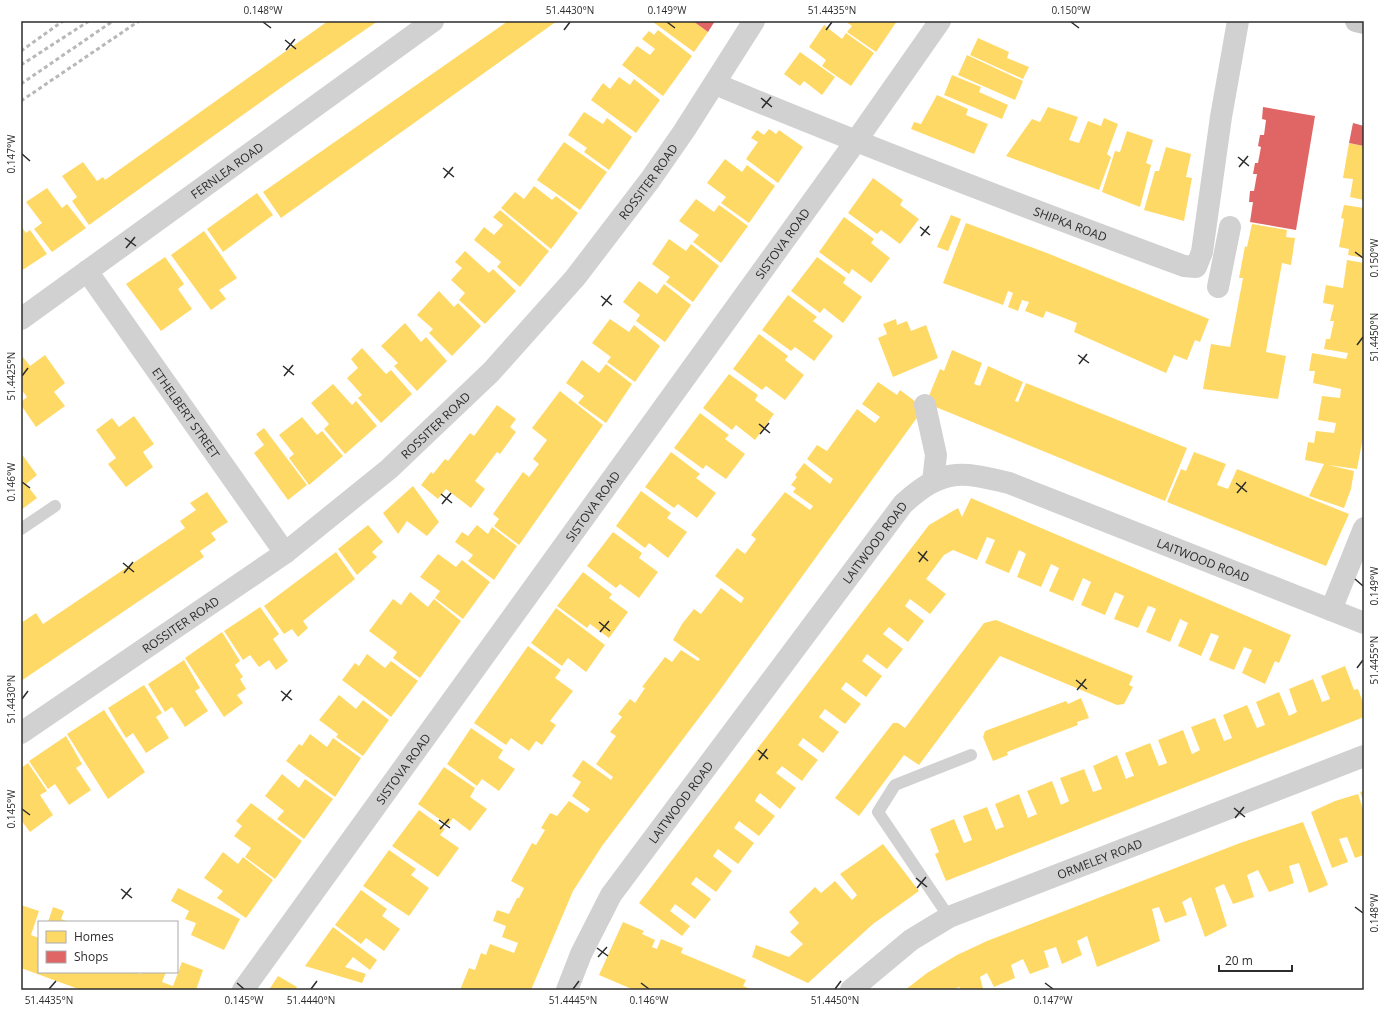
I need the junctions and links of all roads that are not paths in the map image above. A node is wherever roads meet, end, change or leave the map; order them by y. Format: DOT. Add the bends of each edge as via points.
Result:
graph roads {
  1 [pos="433,21"];
  2 [pos="754,21"];
  3 [pos="940,21"];
  4 [pos="1238,21"];
  5 [pos="1356,21"];
  6 [pos="1364,24"];
  7 [pos="716,82"];
  8 [pos="856,141"];
  9 [pos="1230,227"];
  10 [pos="1202,252"];
  11 [pos="1225,257"];
  12 [pos="87,272"];
  13 [pos="1218,287"];
  14 [pos="21,319"];
  15 [pos="925,405"];
  16 [pos="933,482"];
  17 [pos="55,506"];
  18 [pos="1364,528"];
  19 [pos="21,529"];
  20 [pos="285,553"];
  21 [pos="1331,610"];
  22 [pos="1364,623"];
  23 [pos="21,733"];
  24 [pos="971,755"];
  25 [pos="1364,756"];
  26 [pos="949,917"];
  27 [pos="243,990"];
  28 [pos="567,990"];
  29 [pos="851,990"];
  1 -- 12 [label="street, FERNLEA ROAD"];
  2 -- 7 [label="street, ROSSITER ROAD"];
  3 -- 8 [label="street, SISTOVA ROAD"];
  4 -- 10 [label="street, SHIPKA ROAD" via="1221,117"];
  5 -- 6 [label="main road"];
  7 -- 8 [label="street, SHIPKA ROAD" via="725,88"];
  7 -- 20 [label="street, ROSSITER ROAD" via="650,180 589,260 491,372 389,469"];
  8 -- 10 [label="street, SHIPKA ROAD" via="1184,266 1196,267"];
  8 -- 27 [label="street, SISTOVA ROAD"];
  9 -- 11 [label="street"];
  10 -- 11 [label="street"];
  11 -- 13 [label="street"];
  12 -- 14 [label="street, FERNLEA ROAD"];
  12 -- 20 [label="street, ETHELBERT STREET"];
  15 -- 16 [label="street" via="936,455"];
  16 -- 21 [label="street, LAITWOOD ROAD" via="952,475 973,474 1009,483"];
  16 -- 28 [label="street, LAITWOOD ROAD" via="903,504 610,895 581,954"];
  17 -- 19 [label="lane"];
  18 -- 21 [label="street"];
  20 -- 23 [label="street, ROSSITER ROAD"];
  21 -- 22 [label="street, LAITWOOD ROAD"];
  24 -- 26 [label="lane" via="895,785 878,812"];
  25 -- 26 [label="street, ORMELEY ROAD"];
  26 -- 29 [label="street, ORMELEY ROAD" via="911,940"];
}
